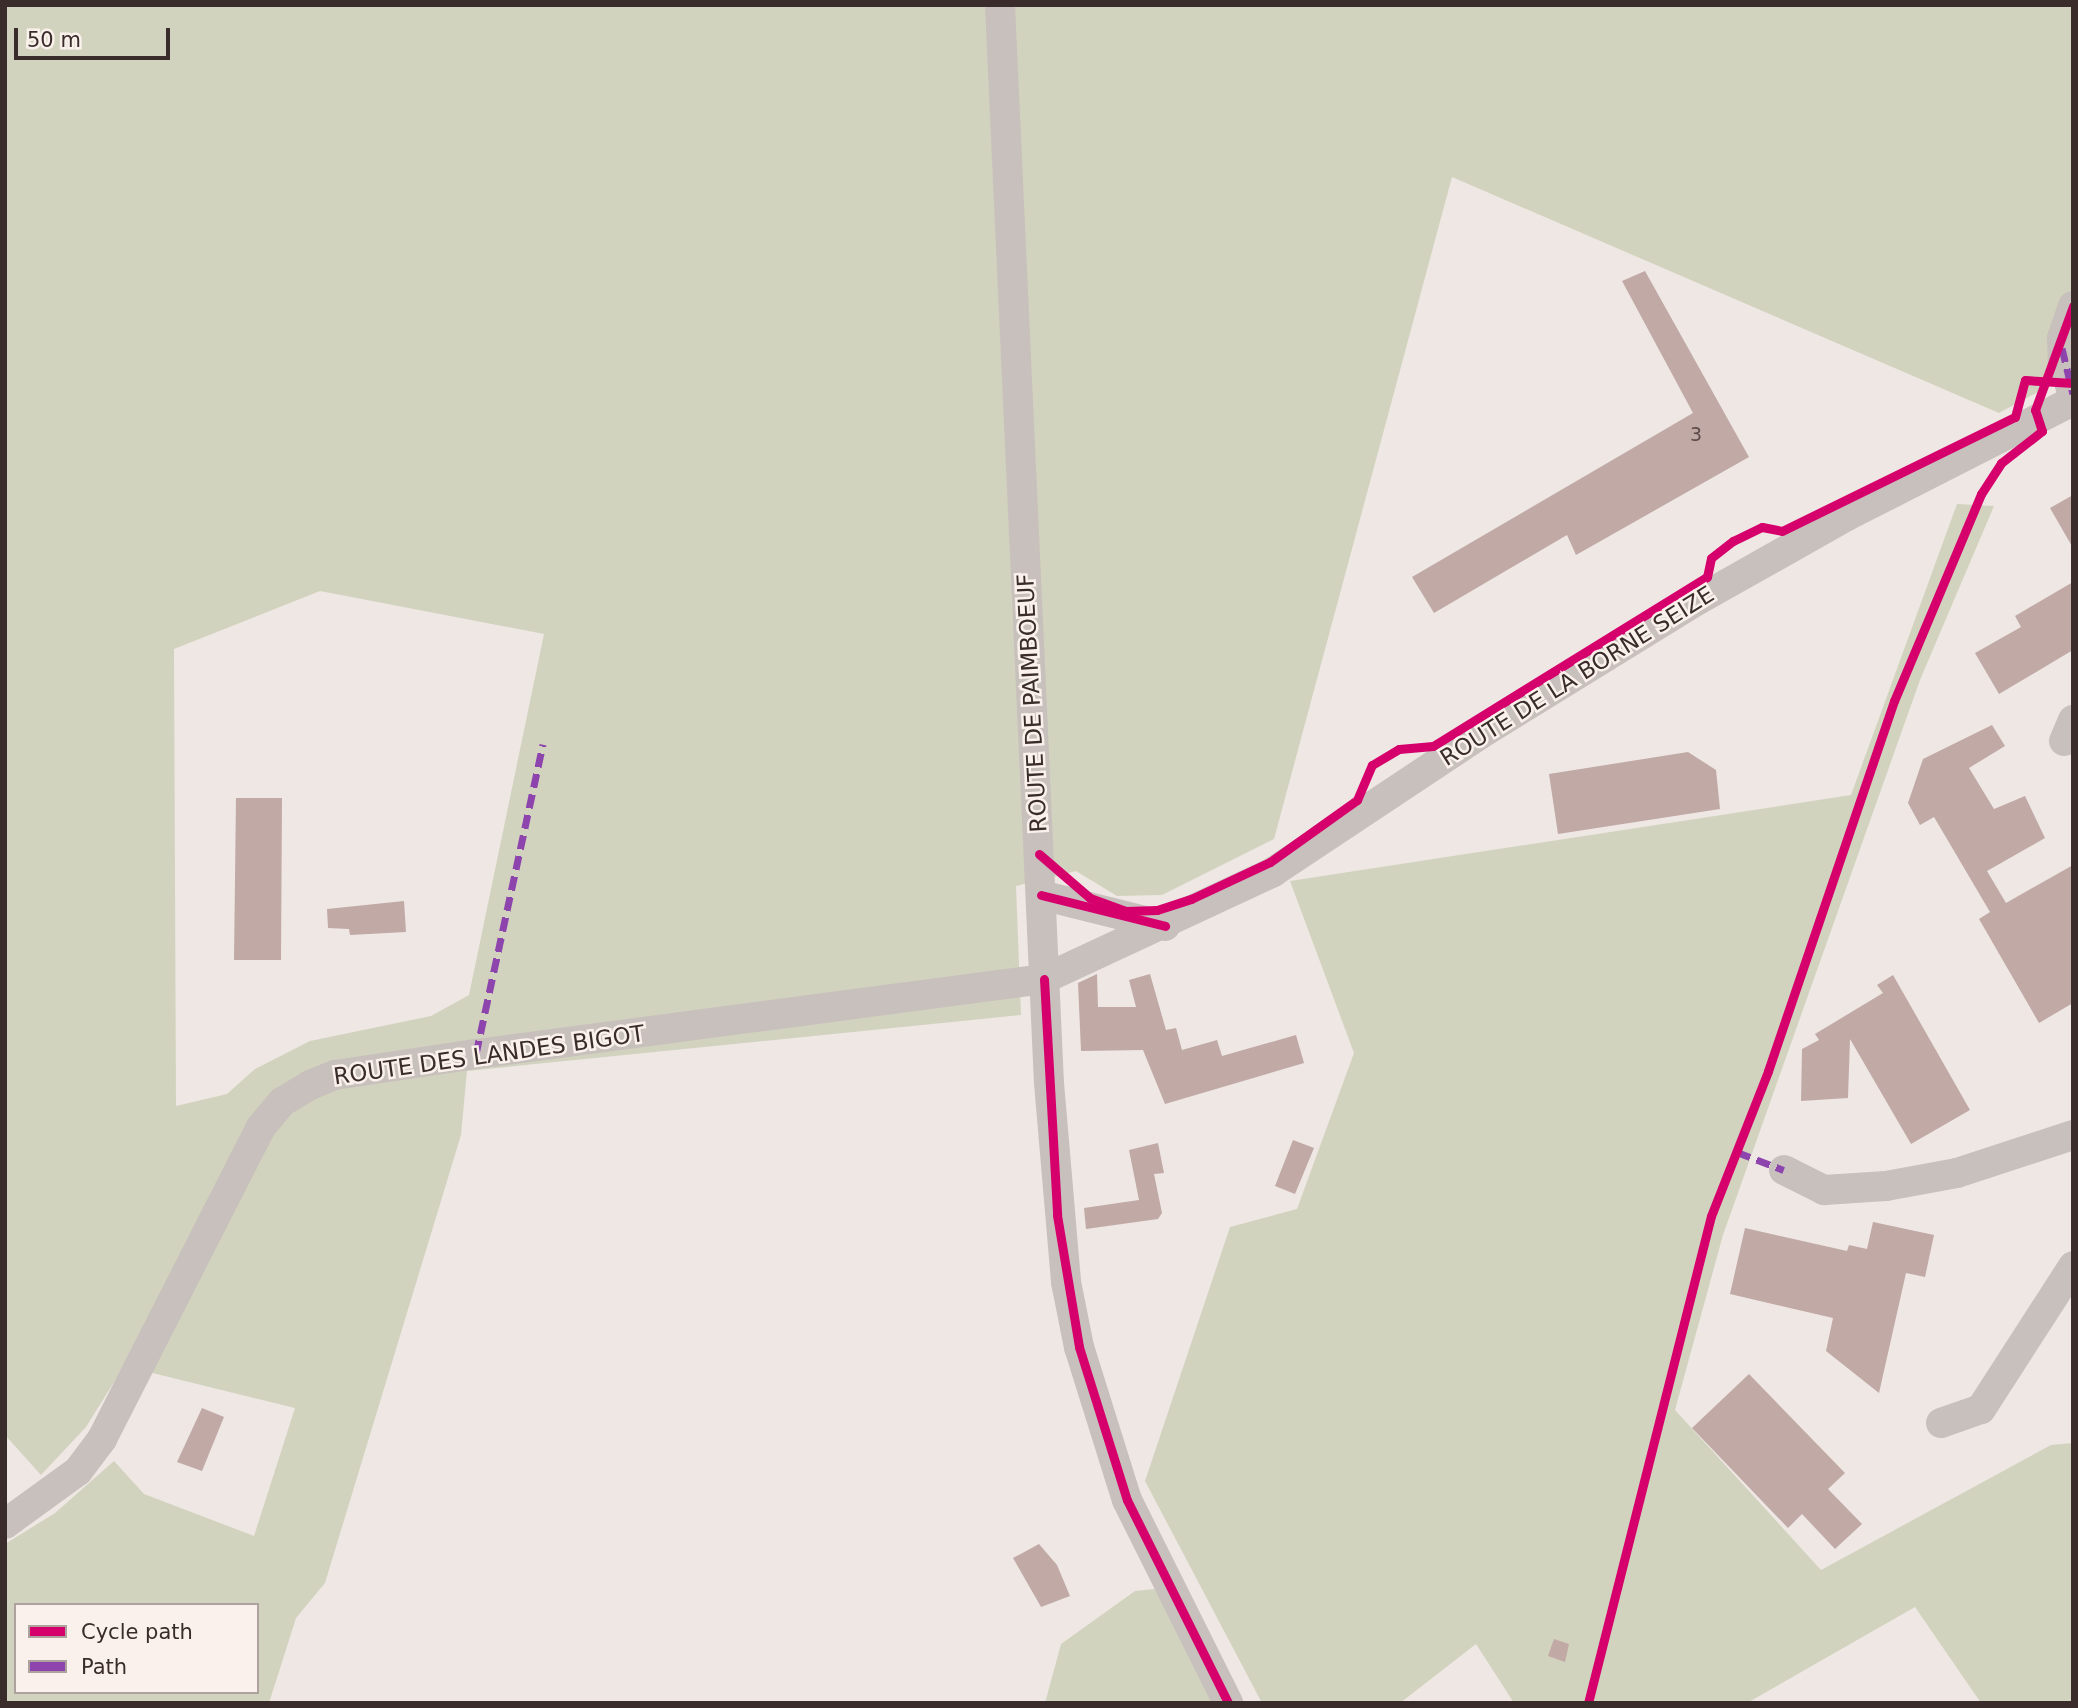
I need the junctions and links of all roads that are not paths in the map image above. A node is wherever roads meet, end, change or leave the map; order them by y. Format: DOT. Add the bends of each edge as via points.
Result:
graph roads {
  1 [pos="1000,5"];
  2 [pos="2073,306"];
  3 [pos="2073,394"];
  4 [pos="2073,401"];
  5 [pos="1041,895"];
  6 [pos="1165,926"];
  7 [pos="1044,979"];
  8 [pos="2073,1135"];
  9 [pos="1784,1170"];
  10 [pos="2073,1266"];
  11 [pos="1941,1423"];
  12 [pos="5,1524"];
  13 [pos="1228,1703"];
  1 -- 5 [label="street, ROUTE DE PAIMBOEUF"];
  2 -- 3 [label="street" via="2062,338 2063,363"];
  4 -- 6 [label="street, ROUTE DE LA BORNE SEIZE" via="1847,516 1698,600 1479,735 1273,872"];
  5 -- 6 [label="street"];
  5 -- 7 [label="street, ROUTE DE PAIMBOEUF"];
  6 -- 7 [label="street, ROUTE DE LA BORNE SEIZE"];
  7 -- 12 [label="street, ROUTE DES LANDES BIGOT" via="477,1054 335,1075 310,1085 282,1102 261,1127 102,1438 78,1471"];
  7 -- 13 [label="street, ROUTE DE PAIMBOEUF" via="1058,1215 1079,1347 1127,1500"];
  8 -- 9 [label="street" via="1957,1173 1886,1186 1824,1190"];
  10 -- 11 [label="street" via="1982,1409"];
}
